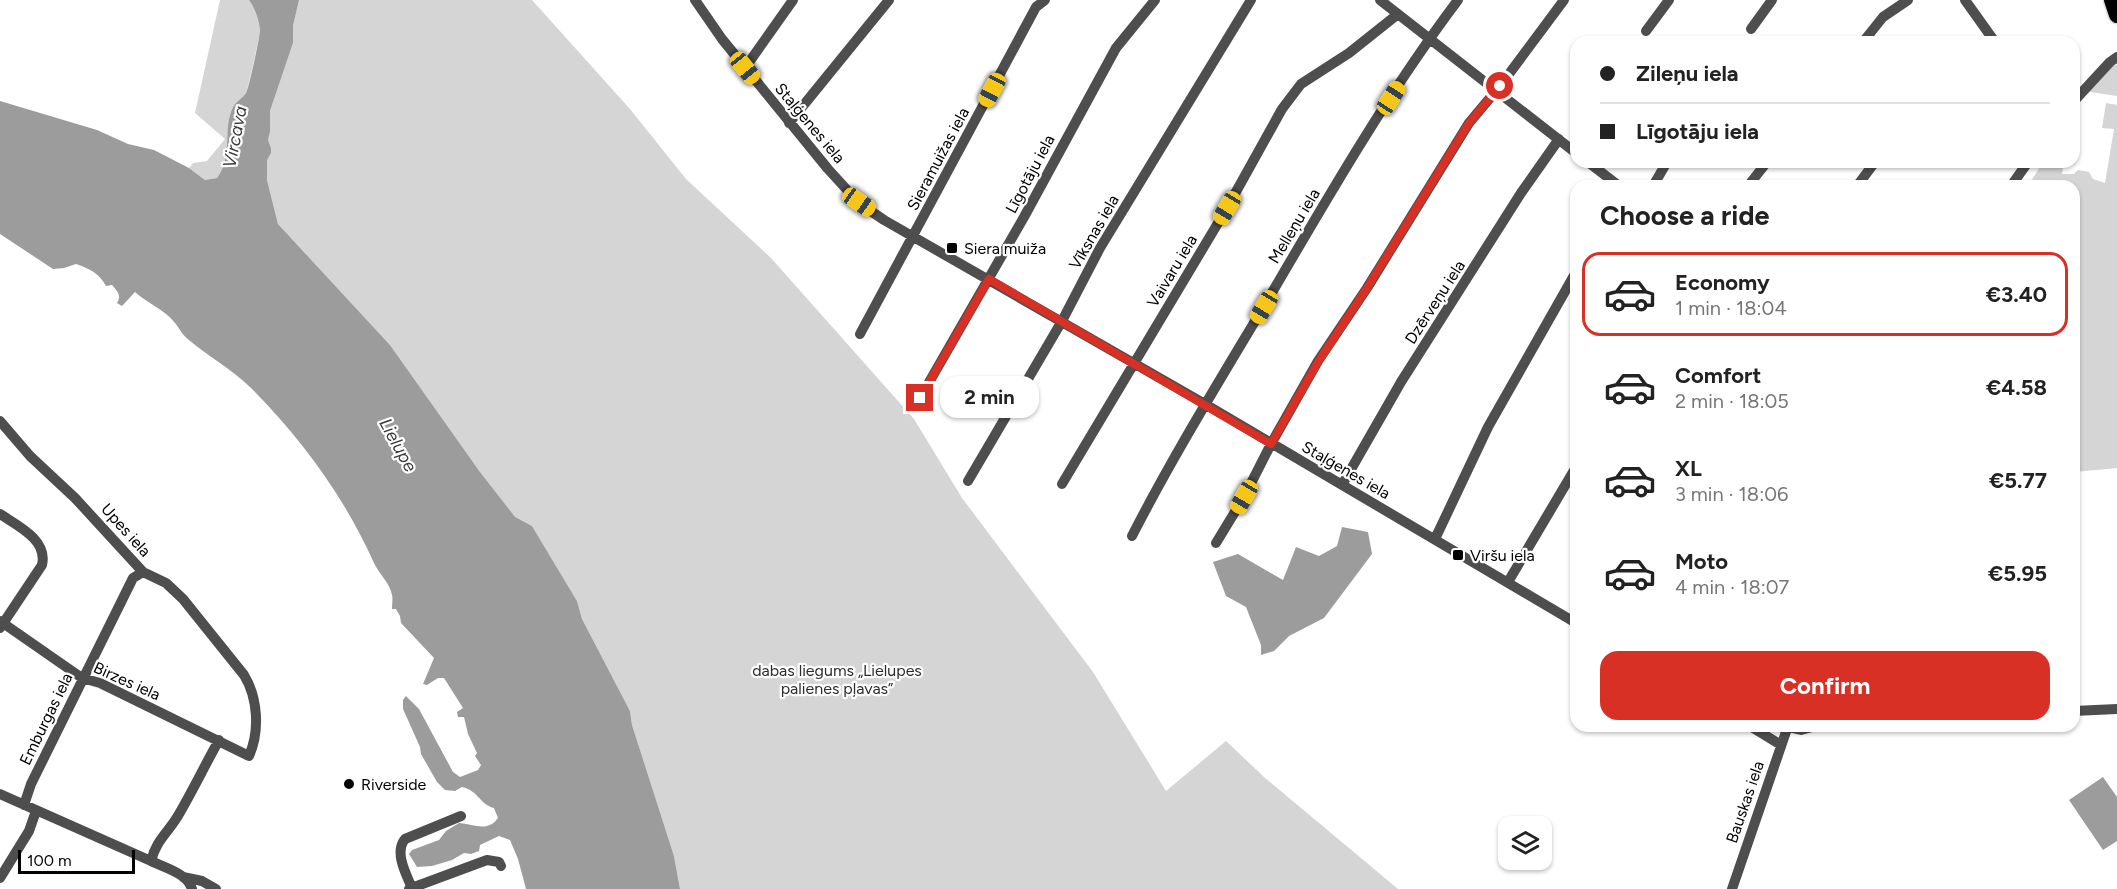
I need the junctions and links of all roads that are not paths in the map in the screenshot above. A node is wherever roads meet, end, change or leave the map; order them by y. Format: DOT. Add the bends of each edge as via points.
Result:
graph roads {
  1 [pos="695,0"];
  2 [pos="793,0"];
  3 [pos="889,0"];
  4 [pos="1045,0"];
  5 [pos="1155,0"];
  6 [pos="1251,0"];
  7 [pos="1380,0"];
  8 [pos="1458,0"];
  9 [pos="1564,0"];
  10 [pos="1669,0"];
  11 [pos="1772,0"];
  12 [pos="1908,0"];
  13 [pos="1965,0"];
  14 [pos="2112,0"];
  15 [pos="1398,14"];
  16 [pos="2117,15"];
  17 [pos="1750,29"];
  18 [pos="1646,31"];
  19 [pos="1868,36"];
  20 [pos="1991,36"];
  21 [pos="1429,39"];
  22 [pos="2117,57"];
  23 [pos="745,68"];
  24 [pos="1496,91"];
  25 [pos="2080,94"];
  26 [pos="789,123"];
  27 [pos="1559,139"];
  28 [pos="1570,148"];
  29 [pos="1604,168"];
  30 [pos="1762,168"];
  31 [pos="1614,180"];
  32 [pos="1753,180"];
  33 [pos="913,236"];
  34 [pos="989,279"];
  35 [pos="1570,283"];
  36 [pos="1062,321"];
  37 [pos="860,334"];
  38 [pos="1135,364"];
  39 [pos="920,398"];
  40 [pos="1205,404"];
  41 [pos="0,421"];
  42 [pos="1271,444"];
  43 [pos="1570,477"];
  44 [pos="968,481"];
  45 [pos="1062,484"];
  46 [pos="1342,485"];
  47 [pos="0,514"];
  48 [pos="1132,536"];
  49 [pos="1435,538"];
  50 [pos="1216,543"];
  51 [pos="143,573"];
  52 [pos="1508,582"];
  53 [pos="1570,619"];
  54 [pos="1,624"];
  55 [pos="82,678"];
  56 [pos="2117,709"];
  57 [pos="2080,711"];
  58 [pos="1760,732"];
  59 [pos="1786,732"];
  60 [pos="219,740"];
  61 [pos="1781,745"];
  62 [pos="249,756"];
  63 [pos="0,794"];
  64 [pos="24,805"];
  65 [pos="36,811"];
  66 [pos="461,816"];
  67 [pos="151,861"];
  68 [pos="501,866"];
  69 [pos="183,877"];
  70 [pos="0,878"];
  71 [pos="410,888"];
  72 [pos="192,889"];
  73 [pos="216,889"];
  74 [pos="1731,889"];
  1 -- 23 [label="street, Staļģenes iela"];
  2 -- 23 [label="street"];
  3 -- 26 [label="street"];
  4 -- 33 [label="street, Sieramuižas iela" via="1036,7"];
  5 -- 34 [label="street, Līgotāju iela" via="1116,48"];
  6 -- 36 [label="street, Vīksnas iela" via="1100,248"];
  7 -- 15 [label="street"];
  8 -- 21 [label="street, Melleņu iela"];
  9 -- 24 [label="street"];
  10 -- 18 [label="street"];
  11 -- 17 [label="street"];
  12 -- 19 [label="street" via="1883,17"];
  13 -- 20 [label="street"];
  14 -- 16 [label="highway"];
  15 -- 21 [label="street"];
  15 -- 38 [label="street, Vaivaru iela" via="1301,84 1288,100"];
  21 -- 24 [label="street"];
  21 -- 40 [label="street, Melleņu iela" via="1340,178"];
  22 -- 25 [label="street"];
  23 -- 26 [label="street, Staļģenes iela"];
  24 -- 27 [label="street"];
  24 -- 42 [label="street" via="1469,123 1318,362"];
  26 -- 33 [label="street, Staļģenes iela" via="859,202"];
  27 -- 28 [label="street"];
  27 -- 46 [label="street, Dzērveņu iela" via="1401,382"];
  29 -- 31 [label="street"];
  30 -- 32 [label="street"];
  33 -- 34 [label="street, Staļģenes iela"];
  33 -- 37 [label="street, Sieramuižas iela"];
  34 -- 36 [label="street, Staļģenes iela"];
  34 -- 39 [label="street, Līgotāju iela"];
  35 -- 49 [label="street" via="1488,427"];
  36 -- 38 [label="street, Staļģenes iela"];
  36 -- 44 [label="street, Vīksnas iela"];
  38 -- 40 [label="street, Staļģenes iela"];
  38 -- 45 [label="street, Vaivaru iela"];
  40 -- 42 [label="street, Staļģenes iela"];
  40 -- 48 [label="street, Melleņu iela"];
  41 -- 51 [label="street, Upes iela"];
  42 -- 46 [label="street, Staļģenes iela"];
  42 -- 50 [label="street"];
  43 -- 52 [label="street"];
  46 -- 49 [label="street, Staļģenes iela"];
  47 -- 54 [label="street" via="27,532 44,558"];
  49 -- 52 [label="street, Staļģenes iela"];
  51 -- 55 [label="street, Emburgas iela" via="133,578"];
  51 -- 62 [label="street, Upes iela" via="166,582 183,599 250,685 256,734"];
  52 -- 53 [label="street, Staļģenes iela"];
  54 -- 55 [label="street, Birzes iela"];
  55 -- 60 [label="street, Birzes iela"];
  55 -- 64 [label="street, Emburgas iela"];
  56 -- 57 [label="street"];
  58 -- 61 [label="street"];
  59 -- 61 [label="street, Bauskas iela"];
  60 -- 62 [label="street, Birzes iela"];
  60 -- 67 [label="street"];
  61 -- 74 [label="street, Bauskas iela"];
  63 -- 64 [label="street"];
  64 -- 65 [label="street"];
  65 -- 67 [label="street"];
  65 -- 70 [label="street" via="29,831"];
  66 -- 71 [label="street" via="401,844"];
  67 -- 69 [label="street"];
  68 -- 71 [label="street" via="486,860"];
  69 -- 72 [label="street"];
  69 -- 73 [label="street"];
}
